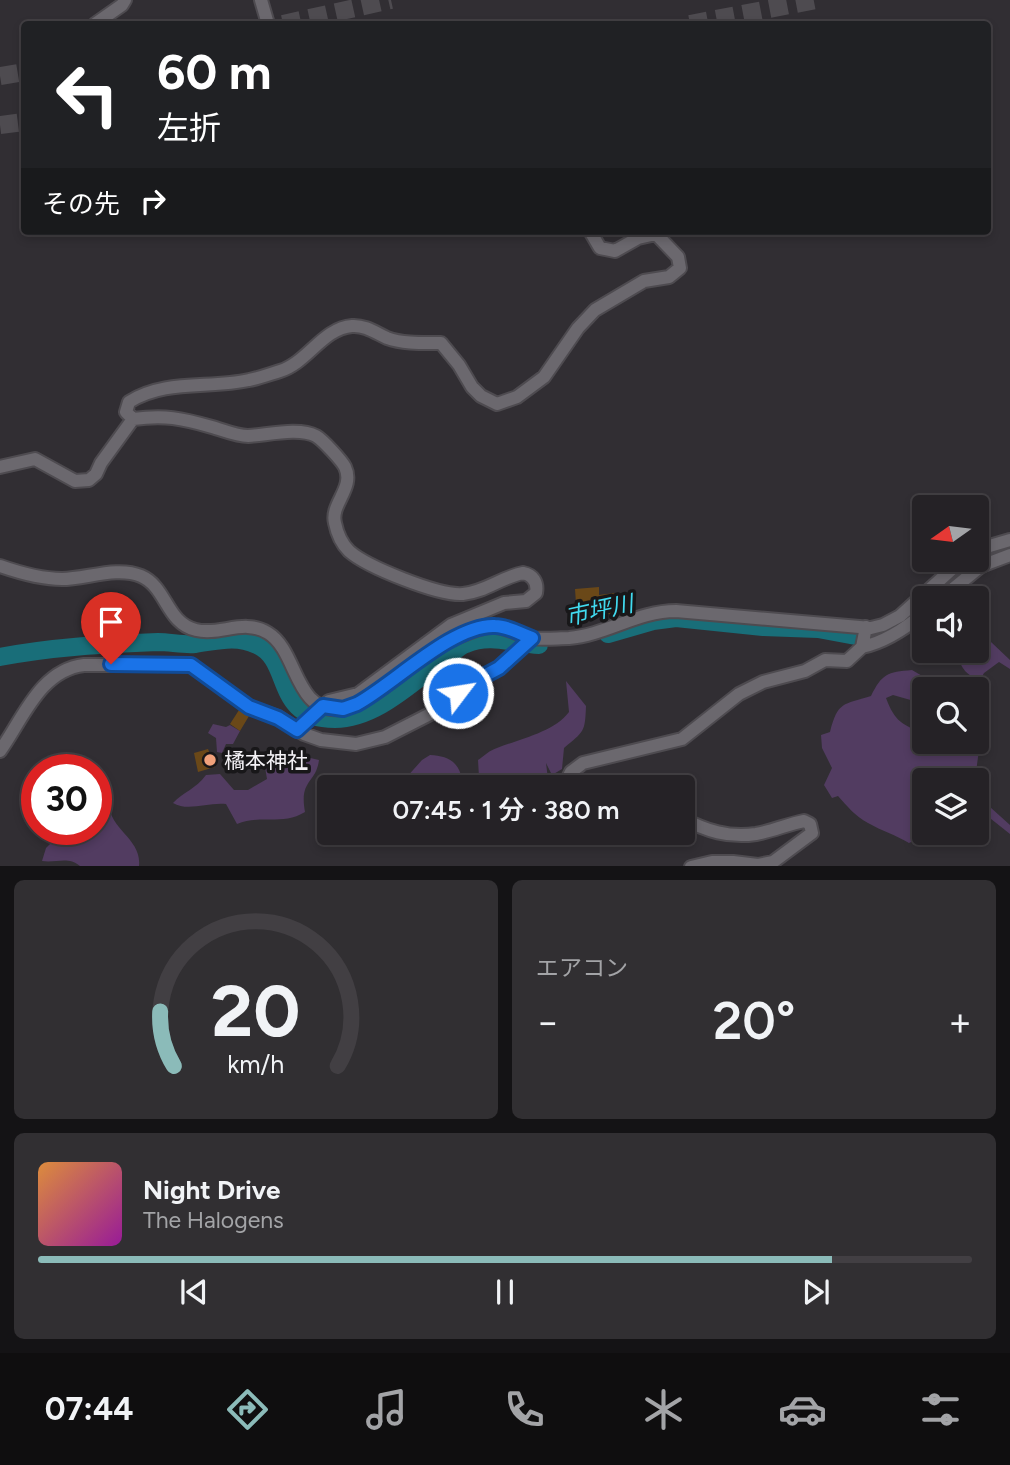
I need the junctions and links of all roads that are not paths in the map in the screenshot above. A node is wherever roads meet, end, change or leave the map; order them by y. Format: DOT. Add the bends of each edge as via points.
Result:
graph roads {
  1 [pos="125,0"];
  2 [pos="261,0"];
  3 [pos="99,21"];
  4 [pos="267,21"];
  5 [pos="592,235"];
  6 [pos="652,235"];
  7 [pos="657,235"];
  8 [pos="133,419"];
  9 [pos="0,467"];
  10 [pos="1010,540"];
  11 [pos="989,546"];
  12 [pos="1010,555"];
  13 [pos="0,566"];
  14 [pos="952,572"];
  15 [pos="940,586"];
  16 [pos="957,586"];
  17 [pos="912,616"];
  18 [pos="912,617"];
  19 [pos="866,627"];
  20 [pos="532,638"];
  21 [pos="862,647"];
  22 [pos="323,706"];
  23 [pos="297,730"];
  24 [pos="0,751"];
  25 [pos="569,775"];
  26 [pos="695,825"];
  27 [pos="691,866"];
  1 -- 3 [label="street"];
  2 -- 4 [label="street"];
  5 -- 6 [label="street" via="600,248 615,251"];
  7 -- 8 [label="street" via="678,257 680,268 669,277 644,281 595,310 544,377 517,397 497,404 481,396 441,344 388,338 355,325 332,333 285,370 248,381 169,387 141,394 129,402 126,412"];
  8 -- 9 [label="street" via="89,480 75,481 35,459"];
  8 -- 22 [label="street" via="160,415 244,436 315,435 345,467 347,480 333,515 338,535 349,551 378,568 446,593 473,592 523,573 535,580 536,593 530,599 504,603 459,621 358,694"];
  10 -- 11 [label="street"];
  12 -- 16 [label="street" via="981,566"];
  13 -- 22 [label="street" via="47,578 139,576 154,585 172,615 188,627 208,631 252,626 269,633 283,649 302,688"];
  14 -- 15 [label="street"];
  17 -- 19 [label="street"];
  18 -- 21 [label="street" via="886,639"];
  19 -- 20 [label="street" via="666,611 578,636"];
  19 -- 21 [label="street"];
  20 -- 22 [label="street" via="504,627 479,629 435,649 357,704 343,709"];
  20 -- 23 [label="street" via="492,673 385,737 339,744"];
  21 -- 25 [label="street" via="847,661 825,660 750,689 682,739 583,763"];
  22 -- 23 [label="street"];
  23 -- 24 [label="street" via="249,707 191,665 84,665 67,669 45,684"];
  26 -- 27 [label="street" via="724,835 755,834 804,821 812,833 773,862"];
}
